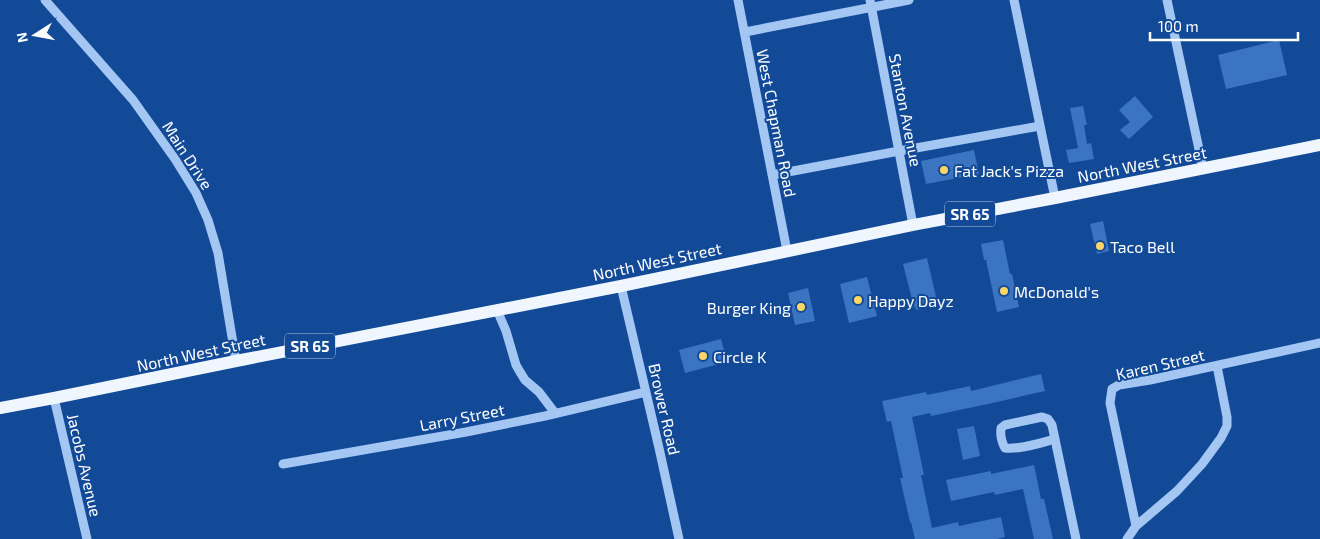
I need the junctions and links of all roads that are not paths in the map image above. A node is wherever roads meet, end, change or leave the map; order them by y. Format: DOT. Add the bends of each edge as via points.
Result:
graph roads {
  1 [pos="45,0"];
  2 [pos="738,0"];
  3 [pos="909,0"];
  4 [pos="1014,0"];
  5 [pos="1167,0"];
  6 [pos="870,4"];
  7 [pos="745,32"];
  8 [pos="1040,126"];
  9 [pos="1320,145"];
  10 [pos="899,150"];
  11 [pos="1202,168"];
  12 [pos="772,175"];
  13 [pos="1055,198"];
  14 [pos="914,225"];
  15 [pos="787,251"];
  16 [pos="621,286"];
  17 [pos="497,310"];
  18 [pos="1320,343"];
  19 [pos="236,360"];
  20 [pos="1217,366"];
  21 [pos="646,392"];
  22 [pos="54,398"];
  23 [pos="0,408"];
  24 [pos="555,413"];
  25 [pos="1055,440"];
  26 [pos="283,464"];
  27 [pos="1136,526"];
  28 [pos="87,539"];
  29 [pos="678,539"];
  30 [pos="1076,539"];
  31 [pos="1127,539"];
  1 -- 19 [label="street, Main Drive" via="133,100 196,193 218,254"];
  2 -- 7 [label="street, West Chapman Road"];
  3 -- 6 [label="street"];
  4 -- 8 [label="street"];
  5 -- 11 [label="street"];
  6 -- 7 [label="street"];
  6 -- 10 [label="street, Stanton Avenue"];
  7 -- 12 [label="street, West Chapman Road"];
  8 -- 10 [label="street"];
  8 -- 13 [label="street"];
  9 -- 11 [label="main road, North West Street / SR 65"];
  10 -- 12 [label="street"];
  10 -- 14 [label="street, Stanton Avenue"];
  11 -- 13 [label="main road, North West Street / SR 65"];
  12 -- 15 [label="street, West Chapman Road"];
  13 -- 14 [label="main road, North West Street / SR 65"];
  14 -- 15 [label="main road, North West Street / SR 65"];
  15 -- 16 [label="main road, North West Street / SR 65"];
  16 -- 17 [label="main road, North West Street / SR 65"];
  16 -- 21 [label="street, Brower Road"];
  17 -- 19 [label="main road, North West Street / SR 65"];
  17 -- 24 [label="street" via="516,365"];
  18 -- 20 [label="street, Karen Street"];
  19 -- 22 [label="main road, North West Street / SR 65"];
  20 -- 27 [label="street" via="1227,417 1221,438 1177,491"];
  20 -- 27 [label="street, Karen Street" via="1118,385 1112,389 1110,403"];
  21 -- 24 [label="street, Larry Street"];
  21 -- 29 [label="street, Brower Road"];
  22 -- 23 [label="main road, North West Street / SR 65"];
  22 -- 28 [label="street, Jacobs Avenue"];
  24 -- 26 [label="street, Larry Street"];
  25 -- 25 [label="street" via="1010,449 1005,448 1000,434 1005,425 1042,418 1048,419 1052,425"];
  25 -- 30 [label="street"];
  27 -- 31 [label="street"];
}
